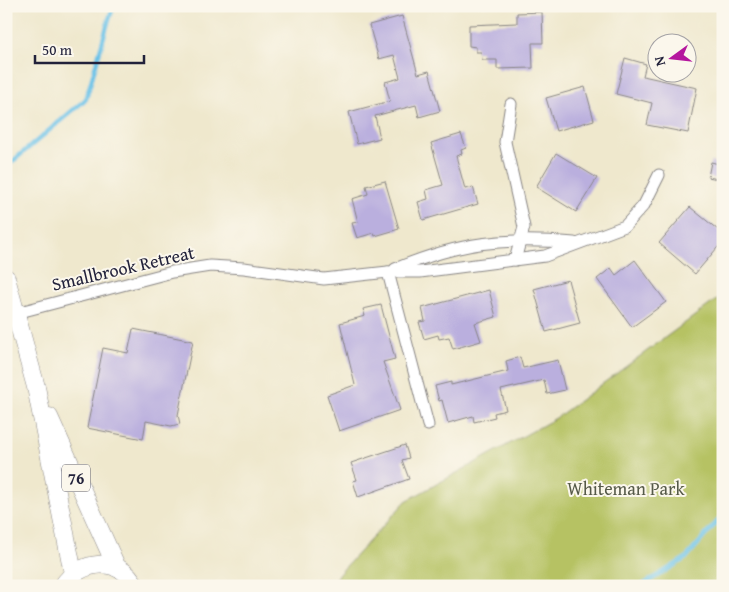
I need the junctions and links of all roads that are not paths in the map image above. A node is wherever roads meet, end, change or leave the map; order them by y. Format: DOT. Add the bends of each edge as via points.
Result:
graph roads {
  1 [pos="511,104"];
  2 [pos="659,175"];
  3 [pos="520,240"];
  4 [pos="576,243"];
  5 [pos="515,260"];
  6 [pos="388,272"];
  7 [pos="6,278"];
  8 [pos="16,314"];
  9 [pos="36,387"];
  10 [pos="428,425"];
  11 [pos="117,568"];
  12 [pos="68,579"];
  13 [pos="135,586"];
  1 -- 3 [label="street" via="505,142 524,226"];
  2 -- 4 [label="street, Smallbrook Retreat" via="644,205 625,226"];
  3 -- 4 [label="street, Smallbrook Retreat"];
  3 -- 5 [label="street"];
  3 -- 6 [label="street, Smallbrook Retreat" via="480,243 422,258"];
  4 -- 5 [label="street, Smallbrook Retreat" via="545,256"];
  5 -- 6 [label="street, Smallbrook Retreat" via="420,272"];
  6 -- 8 [label="street, Smallbrook Retreat" via="324,279 210,266 172,272"];
  6 -- 10 [label="street"];
  7 -- 8 [label="main road, 76"];
  8 -- 9 [label="main road, 76"];
  9 -- 11 [label="main road, 76"];
  9 -- 12 [label="main road, 76"];
  11 -- 12 [label="main road, 76" via="94,564 83,567"];
  11 -- 13 [label="main road, 76"];
}
